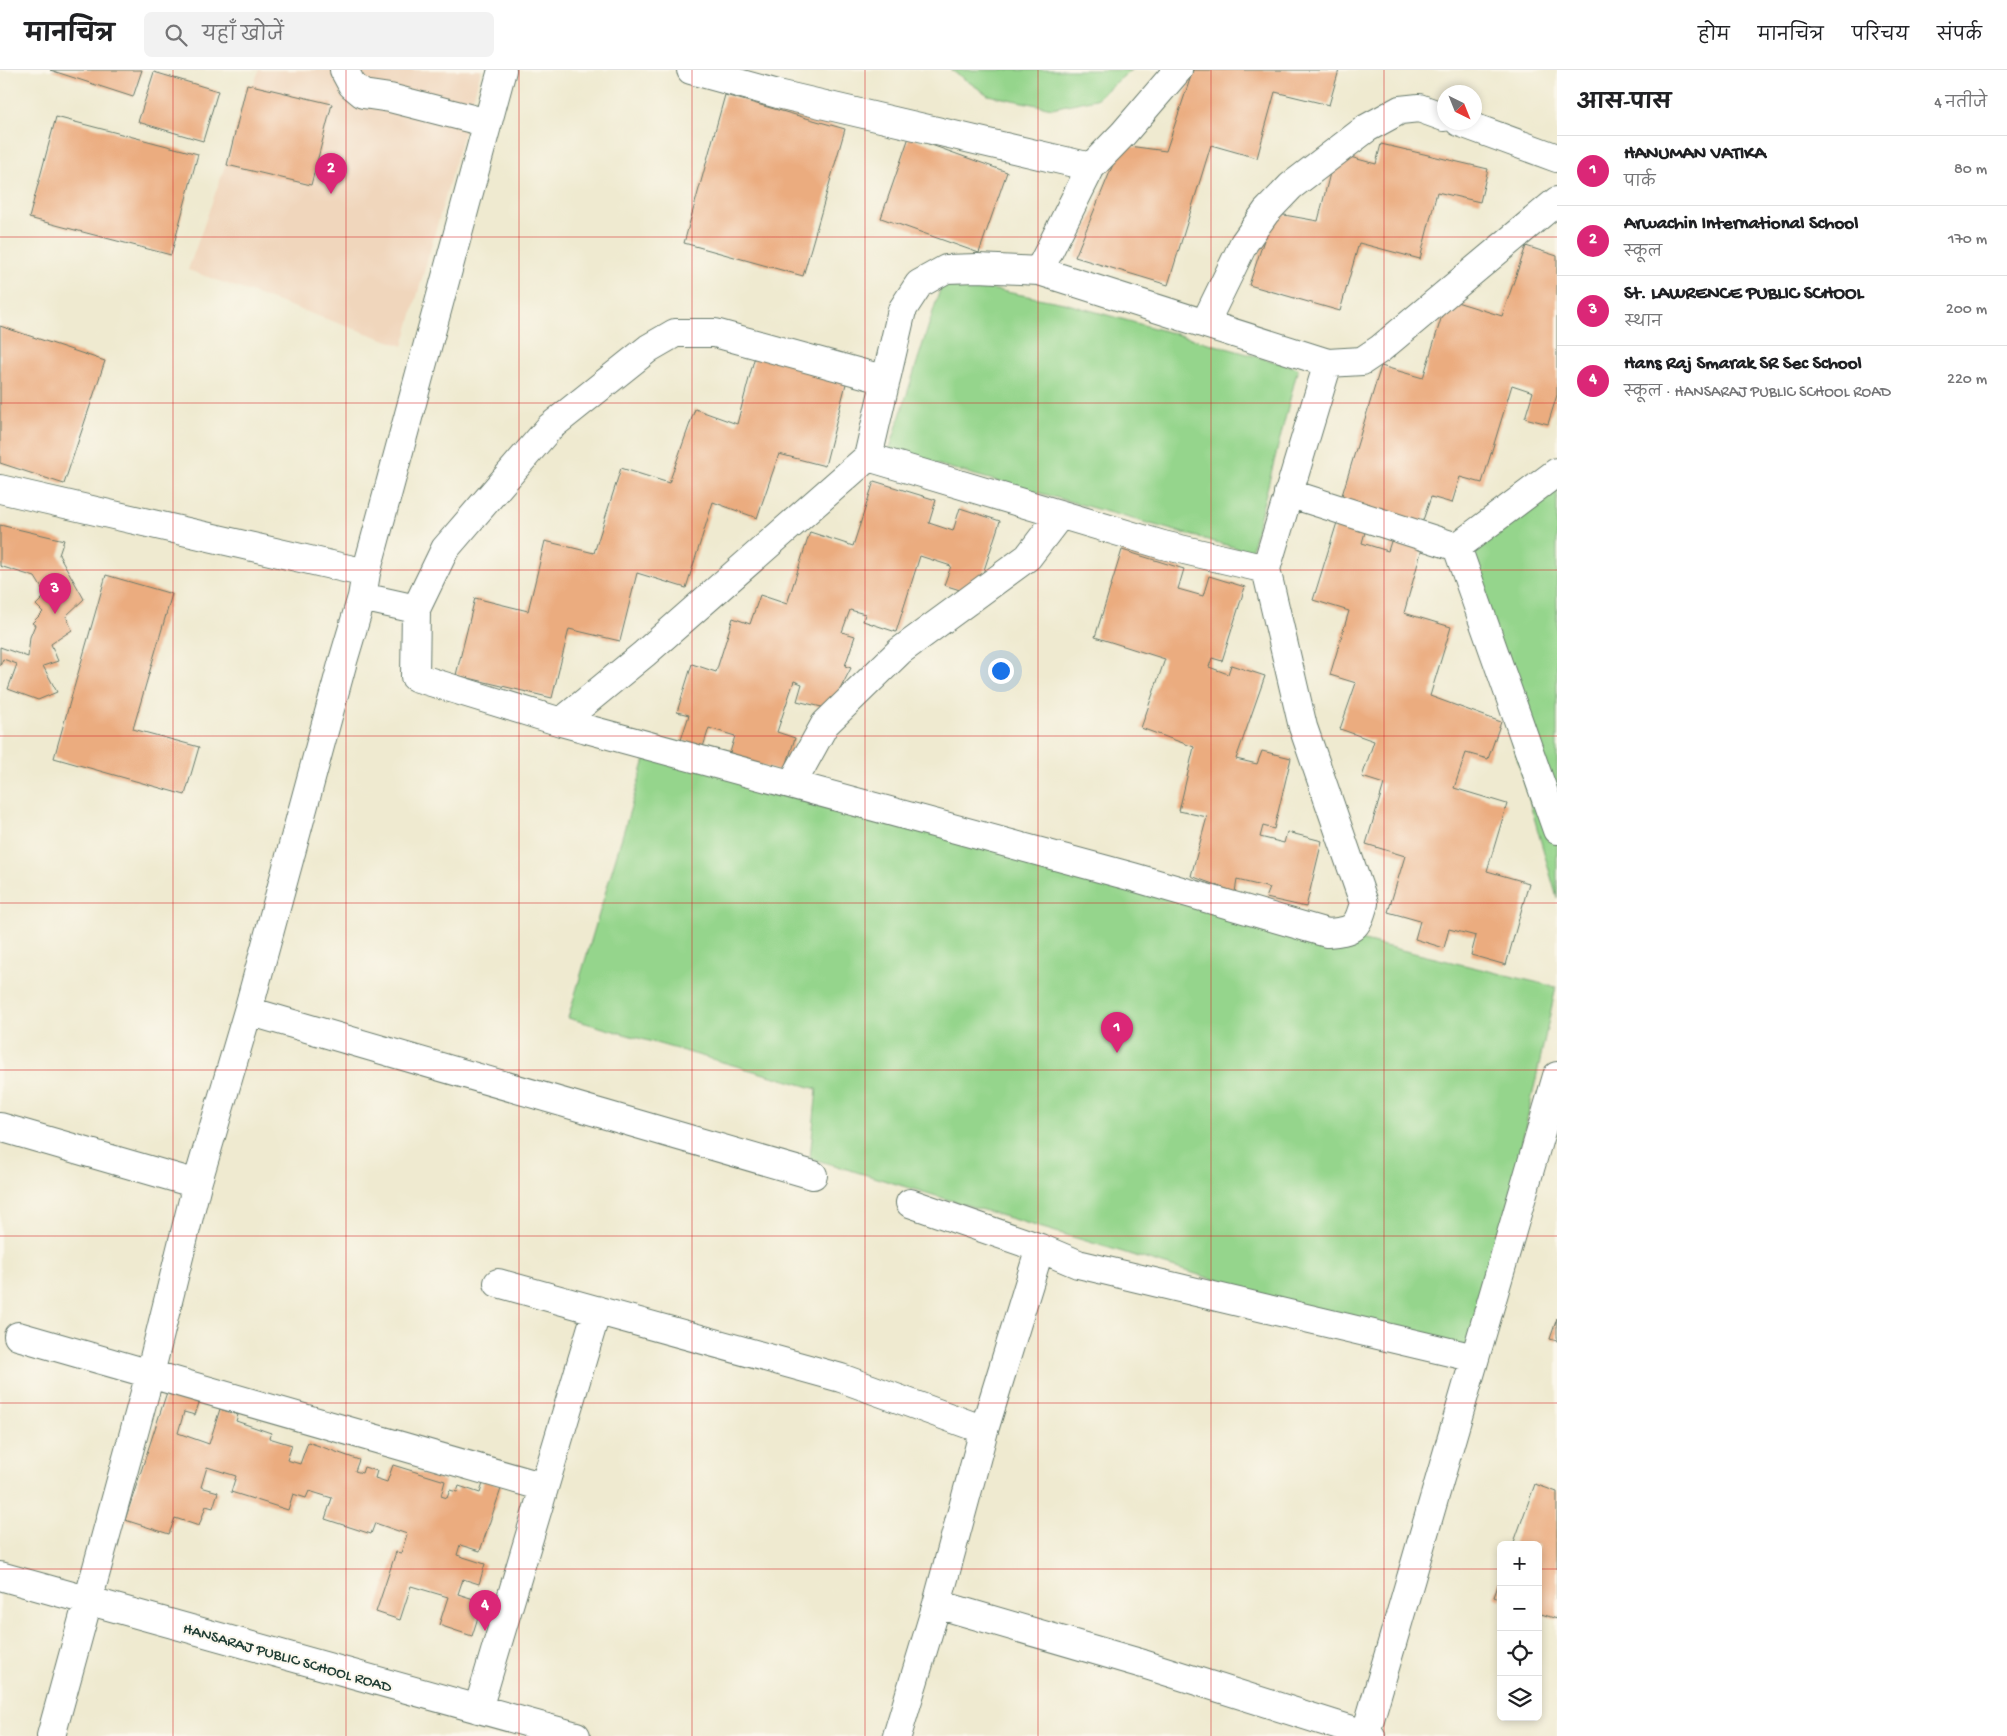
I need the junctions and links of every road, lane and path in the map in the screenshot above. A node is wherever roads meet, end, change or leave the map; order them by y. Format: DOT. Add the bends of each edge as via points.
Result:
graph roads {
  1 [pos="344,70"];
  2 [pos="502,70"];
  3 [pos="692,70"];
  4 [pos="1178,70"];
  5 [pos="1437,114"];
  6 [pos="488,123"];
  7 [pos="1482,130"];
  8 [pos="1557,158"];
  9 [pos="1091,167"];
  10 [pos="1557,201"];
  11 [pos="1039,271"];
  12 [pos="1205,323"];
  13 [pos="1328,363"];
  14 [pos="886,380"];
  15 [pos="868,457"];
  16 [pos="1557,472"];
  17 [pos="0,488"];
  18 [pos="1288,493"];
  19 [pos="1060,515"];
  20 [pos="1457,547"];
  21 [pos="1266,569"];
  22 [pos="364,585"];
  23 [pos="416,609"];
  24 [pos="561,722"];
  25 [pos="792,784"];
  26 [pos="1557,830"];
  27 [pos="248,1011"];
  28 [pos="1557,1076"];
  29 [pos="0,1128"];
  30 [pos="813,1175"];
  31 [pos="197,1184"];
  32 [pos="910,1203"];
  33 [pos="1040,1248"];
  34 [pos="498,1283"];
  35 [pos="597,1310"];
  36 [pos="18,1336"];
  37 [pos="1475,1358"];
  38 [pos="150,1374"];
  39 [pos="984,1430"];
  40 [pos="544,1487"];
  41 [pos="0,1576"];
  42 [pos="90,1601"];
  43 [pos="936,1604"];
  44 [pos="478,1708"];
  45 [pos="52,1736"];
  46 [pos="576,1736"];
  47 [pos="897,1736"];
  48 [pos="1367,1736"];
  1 -- 6 [label="street" via="352,85 363,94"];
  2 -- 6 [label="street"];
  3 -- 9 [label="street" via="778,94"];
  4 -- 9 [label="street"];
  5 -- 12 [label="street" via="1419,108 1400,110 1367,128 1291,186 1266,212 1244,243"];
  6 -- 22 [label="street"];
  7 -- 8 [label="street"];
  9 -- 11 [label="street"];
  10 -- 13 [label="street" via="1380,350 1362,361"];
  11 -- 12 [label="street"];
  11 -- 14 [label="street" via="946,269 919,284 902,310"];
  12 -- 13 [label="street"];
  13 -- 18 [label="street"];
  14 -- 15 [label="street"];
  14 -- 23 [label="street" via="714,332 675,333 649,348 550,428 445,549"];
  15 -- 19 [label="street"];
  15 -- 24 [label="street" via="644,654"];
  16 -- 20 [label="street"];
  17 -- 22 [label="street"];
  18 -- 20 [label="street"];
  18 -- 21 [label="street"];
  19 -- 21 [label="street" via="1163,545"];
  19 -- 25 [label="street" via="1028,558 900,651 825,724"];
  20 -- 26 [label="street"];
  21 -- 25 [label="street" via="1303,727 1364,903 1360,921 1347,931 1327,933"];
  22 -- 23 [label="street"];
  22 -- 27 [label="street"];
  23 -- 24 [label="street" via="415,677"];
  24 -- 25 [label="street"];
  27 -- 30 [label="street"];
  27 -- 31 [label="street"];
  28 -- 37 [label="street"];
  29 -- 31 [label="street"];
  31 -- 38 [label="street"];
  32 -- 33 [label="street"];
  33 -- 37 [label="street" via="1078,1264"];
  33 -- 39 [label="street"];
  34 -- 35 [label="street"];
  35 -- 39 [label="street" via="841,1378"];
  35 -- 40 [label="street"];
  36 -- 38 [label="street"];
  37 -- 48 [label="street"];
  38 -- 40 [label="street"];
  38 -- 42 [label="street"];
  39 -- 43 [label="street"];
  40 -- 44 [label="street"];
  41 -- 42 [label="street, HANSARAJ PUBLIC SCHOOL ROAD"];
  42 -- 44 [label="street, HANSARAJ PUBLIC SCHOOL ROAD"];
  42 -- 45 [label="street"];
  43 -- 47 [label="street"];
  43 -- 48 [label="street" via="1143,1664"];
  44 -- 46 [label="street, HANSARAJ PUBLIC SCHOOL ROAD"];
}
